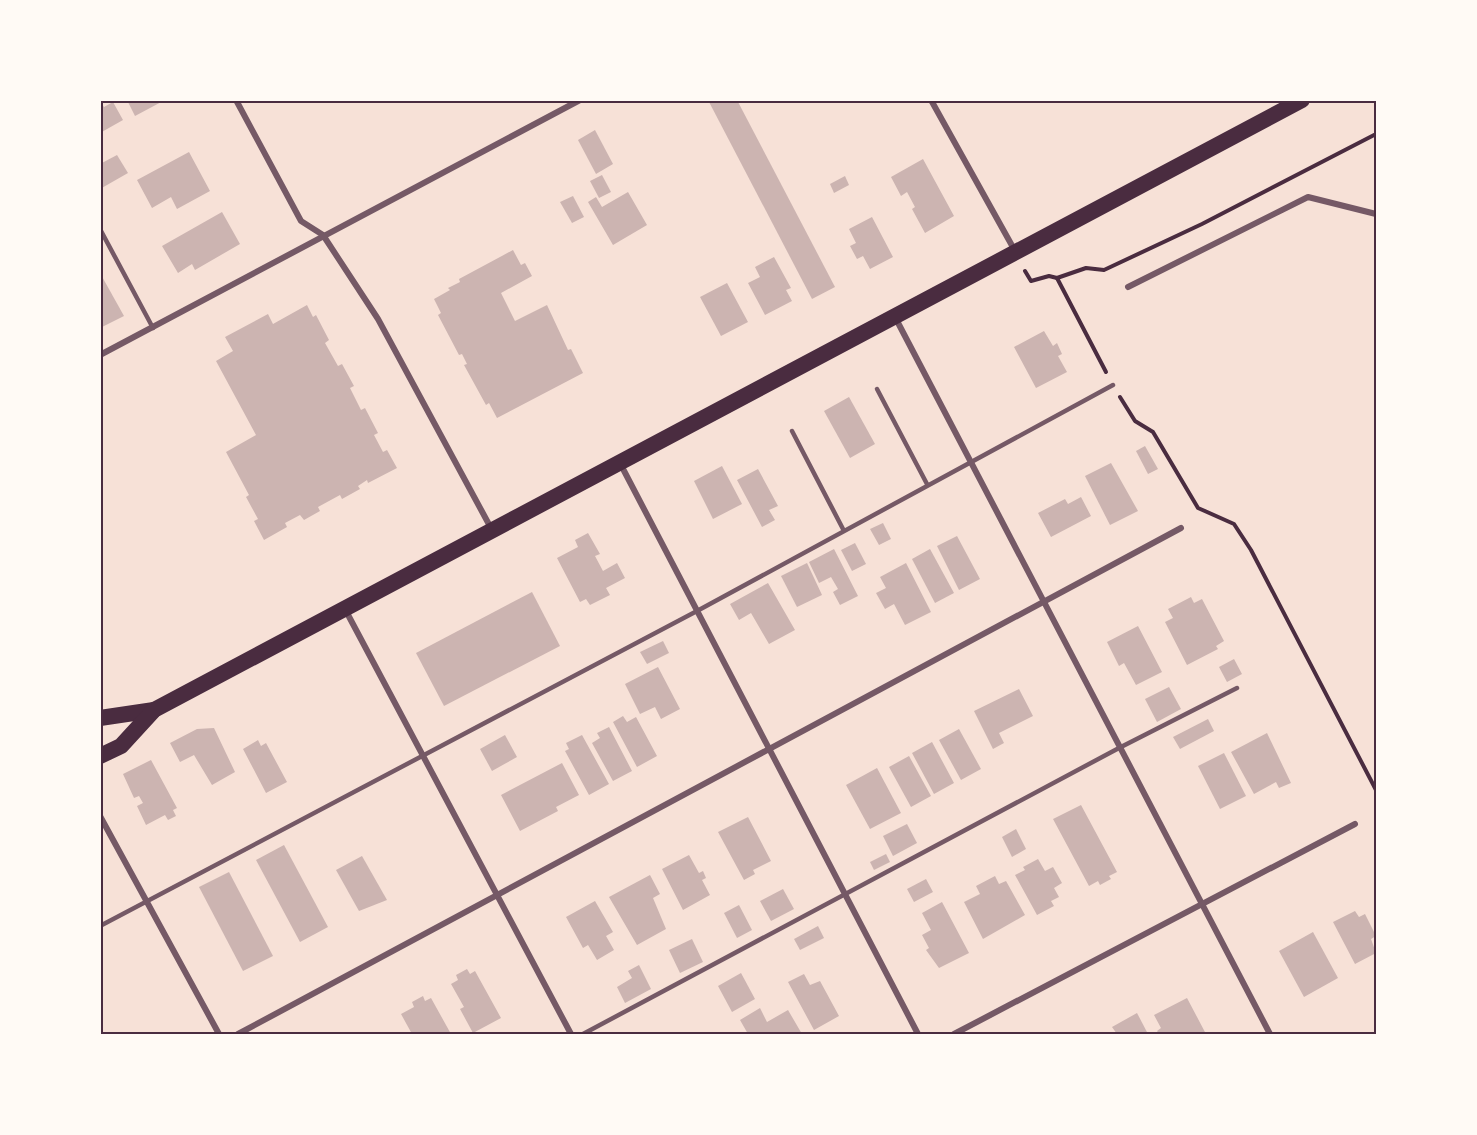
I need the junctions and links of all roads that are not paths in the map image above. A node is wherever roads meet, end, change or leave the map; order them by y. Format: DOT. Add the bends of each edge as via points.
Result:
graph roads {
  1 [pos="236,100"];
  2 [pos="580,100"];
  3 [pos="931,100"];
  4 [pos="1302,100"];
  5 [pos="1377,214"];
  6 [pos="100,229"];
  7 [pos="323,235"];
  8 [pos="1015,251"];
  9 [pos="1128,287"];
  10 [pos="895,316"];
  11 [pos="153,328"];
  12 [pos="100,355"];
  13 [pos="1113,385"];
  14 [pos="877,389"];
  15 [pos="792,431"];
  16 [pos="972,463"];
  17 [pos="620,464"];
  18 [pos="927,484"];
  19 [pos="1181,528"];
  20 [pos="843,529"];
  21 [pos="494,532"];
  22 [pos="1042,602"];
  23 [pos="345,611"];
  24 [pos="694,612"];
  25 [pos="1238,688"];
  26 [pos="154,710"];
  27 [pos="100,718"];
  28 [pos="1119,748"];
  29 [pos="769,749"];
  30 [pos="100,756"];
  31 [pos="422,756"];
  32 [pos="100,816"];
  33 [pos="1355,824"];
  34 [pos="845,896"];
  35 [pos="496,897"];
  36 [pos="147,901"];
  37 [pos="1203,905"];
  38 [pos="100,926"];
  39 [pos="219,1035"];
  40 [pos="238,1035"];
  41 [pos="571,1035"];
  42 [pos="583,1035"];
  43 [pos="918,1035"];
  44 [pos="954,1035"];
  45 [pos="1270,1035"];
  1 -- 7 [label="street" via="301,221"];
  2 -- 7 [label="street"];
  3 -- 8 [label="street"];
  4 -- 8 [label="highway"];
  5 -- 9 [label="street" via="1308,198"];
  6 -- 11 [label="lane"];
  7 -- 11 [label="street"];
  7 -- 21 [label="street" via="378,319"];
  8 -- 10 [label="highway"];
  10 -- 16 [label="street"];
  10 -- 17 [label="highway"];
  11 -- 12 [label="street"];
  13 -- 16 [label="lane"];
  14 -- 18 [label="lane"];
  15 -- 20 [label="lane"];
  16 -- 18 [label="lane"];
  16 -- 22 [label="street"];
  17 -- 21 [label="highway"];
  17 -- 24 [label="street"];
  18 -- 20 [label="lane"];
  19 -- 22 [label="street"];
  20 -- 24 [label="lane"];
  21 -- 23 [label="highway"];
  22 -- 28 [label="street"];
  22 -- 29 [label="street"];
  23 -- 26 [label="highway"];
  23 -- 31 [label="street"];
  24 -- 29 [label="street"];
  24 -- 31 [label="lane"];
  25 -- 28 [label="lane"];
  26 -- 27 [label="highway"];
  26 -- 30 [label="highway" via="121,746"];
  28 -- 34 [label="lane"];
  28 -- 37 [label="street"];
  29 -- 34 [label="street"];
  29 -- 35 [label="street"];
  31 -- 35 [label="street"];
  31 -- 36 [label="lane"];
  32 -- 36 [label="street"];
  33 -- 37 [label="street"];
  34 -- 42 [label="lane"];
  34 -- 43 [label="street"];
  35 -- 40 [label="street"];
  35 -- 41 [label="street"];
  36 -- 38 [label="lane"];
  36 -- 39 [label="street"];
  37 -- 44 [label="street"];
  37 -- 45 [label="street"];
}
